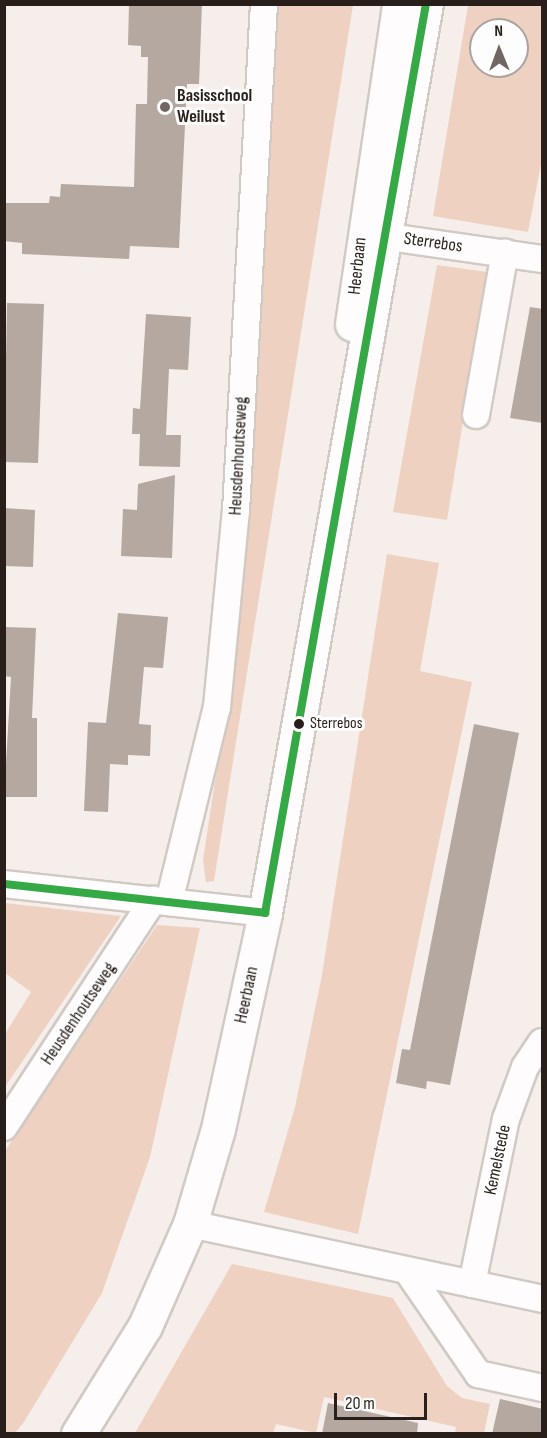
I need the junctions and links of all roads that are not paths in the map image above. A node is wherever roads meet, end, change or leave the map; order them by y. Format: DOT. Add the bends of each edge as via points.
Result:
graph roads {
  1 [pos="264,4"];
  2 [pos="399,4"];
  3 [pos="426,4"];
  4 [pos="375,235"];
  5 [pos="505,253"];
  6 [pos="543,259"];
  7 [pos="476,415"];
  8 [pos="4,884"];
  9 [pos="161,901"];
  10 [pos="265,913"];
  11 [pos="543,1042"];
  12 [pos="4,1127"];
  13 [pos="190,1224"];
  14 [pos="408,1272"];
  15 [pos="472,1284"];
  16 [pos="543,1299"];
  17 [pos="543,1388"];
  18 [pos="78,1434"];
  1 -- 9 [label="street, Heusdenhoutseweg" via="236,511 217,707"];
  2 -- 4 [label="street, Heerbaan"];
  3 -- 4 [label="street, Heerbaan"];
  4 -- 5 [label="street, Sterrebos"];
  4 -- 10 [label="street, Heerbaan"];
  5 -- 6 [label="street, Sterrebos"];
  5 -- 7 [label="street"];
  8 -- 9 [label="street"];
  9 -- 10 [label="street"];
  9 -- 12 [label="street, Heusdenhoutseweg"];
  10 -- 13 [label="street, Heerbaan" via="218,1129"];
  11 -- 15 [label="street, Kemelstede" via="525,1067 506,1119"];
  13 -- 14 [label="street"];
  13 -- 18 [label="street, Heerbaan" via="145,1326"];
  14 -- 15 [label="street"];
  14 -- 17 [label="street" via="478,1374"];
  15 -- 16 [label="street"];
}
